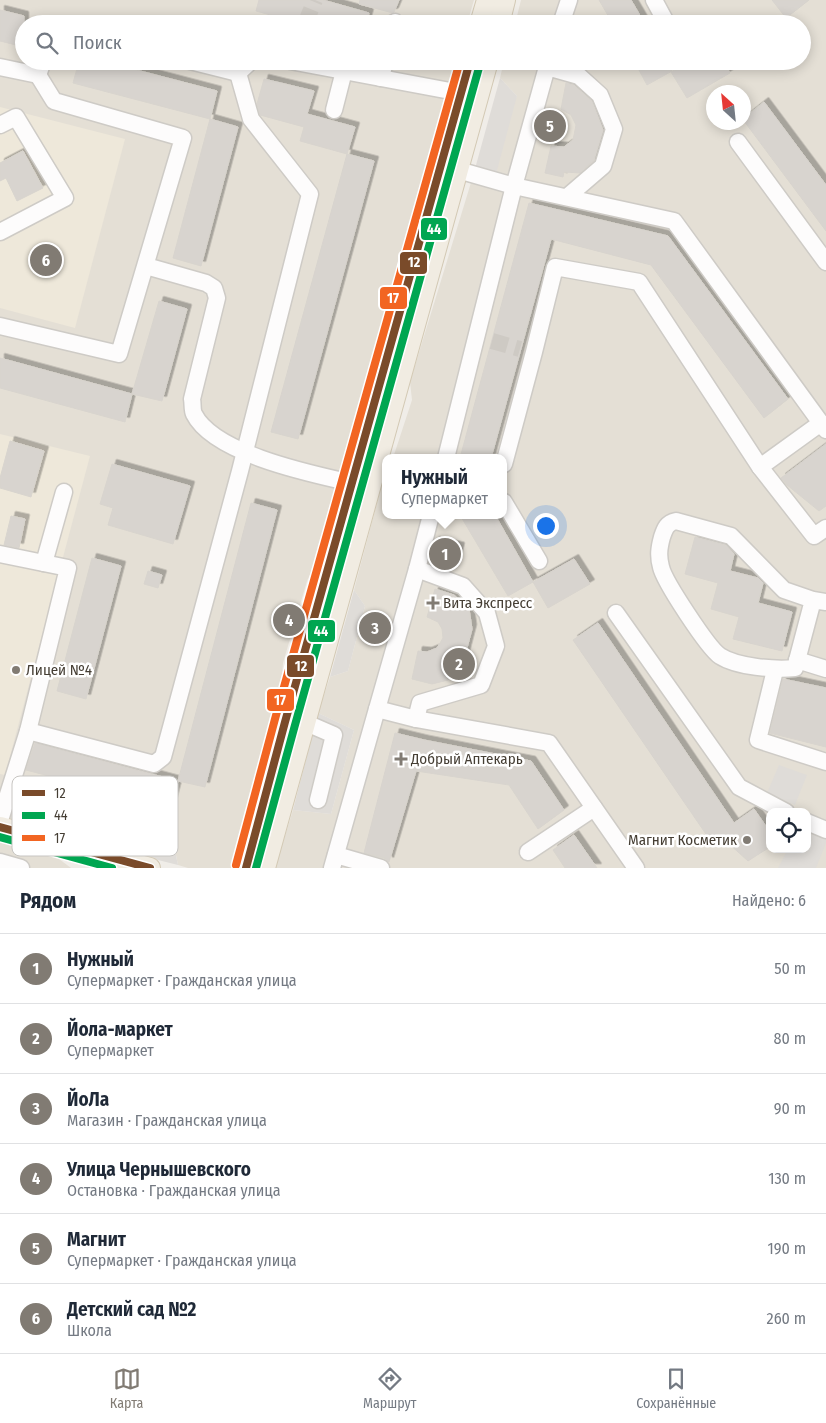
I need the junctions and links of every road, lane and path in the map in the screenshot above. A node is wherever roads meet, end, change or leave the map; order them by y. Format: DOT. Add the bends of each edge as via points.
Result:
graph roads {
  1 [pos="487,0"];
  2 [pos="505,0"];
  3 [pos="569,0"];
  4 [pos="654,0"];
  5 [pos="483,15"];
  6 [pos="501,15"];
  7 [pos="564,15"];
  8 [pos="662,15"];
  9 [pos="0,66"];
  10 [pos="15,67"];
  11 [pos="41,70"];
  12 [pos="226,70"];
  13 [pos="241,70"];
  14 [pos="339,70"];
  15 [pos="383,70"];
  16 [pos="467,70"];
  17 [pos="486,70"];
  18 [pos="546,70"];
  19 [pos="564,70"];
  20 [pos="344,71"];
  21 [pos="238,73"];
  22 [pos="381,78"];
  23 [pos="461,93"];
  24 [pos="334,110"];
  25 [pos="0,125"];
  26 [pos="738,142"];
  27 [pos="458,170"];
  28 [pos="514,186"];
  29 [pos="567,197"];
  30 [pos="0,232"];
  31 [pos="826,262"];
  32 [pos="146,266"];
  33 [pos="0,326"];
  34 [pos="824,427"];
  35 [pos="245,453"];
  36 [pos="447,454"];
  37 [pos="506,454"];
  38 [pos="760,467"];
  39 [pos="362,485"];
  40 [pos="64,492"];
  41 [pos="507,507"];
  42 [pos="430,519"];
  43 [pos="826,528"];
  44 [pos="0,554"];
  45 [pos="539,561"];
  46 [pos="44,563"];
  47 [pos="417,569"];
  48 [pos="819,601"];
  49 [pos="616,613"];
  50 [pos="797,660"];
  51 [pos="826,668"];
  52 [pos="775,670"];
  53 [pos="378,709"];
  54 [pos="416,719"];
  55 [pos="304,722"];
  56 [pos="28,731"];
  57 [pos="826,762"];
  58 [pos="14,776"];
  59 [pos="12,782"];
  60 [pos="318,800"];
  61 [pos="594,808"];
  62 [pos="778,808"];
  63 [pos="0,820"];
  64 [pos="811,824"];
  65 [pos="826,830"];
  66 [pos="528,852"];
  67 [pos="101,856"];
  68 [pos="334,861"];
  69 [pos="0,862"];
  70 [pos="139,867"];
  71 [pos="21,868"];
  72 [pos="246,868"];
  73 [pos="265,868"];
  74 [pos="382,868"];
  75 [pos="636,868"];
  1 -- 5 [label="main road"];
  2 -- 6 [label="main road"];
  3 -- 7 [label="lane"];
  4 -- 8 [label="lane"];
  9 -- 10 [label="lane"];
  11 -- 32 [label="lane" via="54,101 183,138"];
  12 -- 21 [label="lane"];
  13 -- 21 [label="lane"];
  14 -- 20 [label="lane"];
  15 -- 22 [label="lane"];
  16 -- 23 [label="main road"];
  17 -- 27 [label="main road"];
  18 -- 28 [label="lane"];
  19 -- 29 [label="lane" via="579,76 600,95 614,129 603,166"];
  20 -- 22 [label="lane"];
  20 -- 24 [label="lane"];
  21 -- 35 [label="lane" via="251,119 310,194"];
  22 -- 23 [label="lane"];
  23 -- 39 [label="main road"];
  25 -- 30 [label="lane" via="16,117 65,198"];
  26 -- 31 [label="lane"];
  27 -- 28 [label="lane"];
  27 -- 39 [label="main road"];
  28 -- 29 [label="lane"];
  28 -- 36 [label="lane" via="485,339"];
  29 -- 34 [label="lane" via="674,221"];
  32 -- 33 [label="lane" via="119,354"];
  32 -- 35 [label="lane" via="214,288 217,298 192,399 194,413 202,426"];
  34 -- 38 [label="lane"];
  35 -- 39 [label="lane" via="312,474"];
  35 -- 56 [label="lane" via="163,757 154,764"];
  37 -- 38 [label="lane" via="527,351 555,267 639,282"];
  38 -- 43 [label="lane" via="814,536"];
  39 -- 55 [label="main road"];
  39 -- 72 [label="main road" via="284,722"];
  40 -- 46 [label="lane"];
  41 -- 45 [label="lane"];
  42 -- 47 [label="lane"];
  44 -- 46 [label="lane"];
  46 -- 56 [label="lane" via="68,568"];
  47 -- 53 [label="lane"];
  47 -- 54 [label="lane" via="463,586 487,613 496,646 481,685 420,703"];
  48 -- 50 [label="lane"];
  48 -- 52 [label="lane" via="784,590 731,536 676,522 665,527 658,552 661,568 710,647 720,656 735,662"];
  49 -- 62 [label="lane" via="739,787"];
  50 -- 51 [label="lane"];
  50 -- 52 [label="lane" via="795,668"];
  52 -- 57 [label="lane" via="758,740"];
  53 -- 54 [label="lane"];
  53 -- 68 [label="lane"];
  54 -- 61 [label="lane" via="549,743"];
  55 -- 60 [label="lane" via="334,735"];
  55 -- 73 [label="main road"];
  56 -- 58 [label="lane"];
  59 -- 63 [label="lane"];
  61 -- 66 [label="lane"];
  61 -- 75 [label="lane"];
  64 -- 65 [label="lane"];
  67 -- 70 [label="main road"];
  68 -- 74 [label="lane"];
  69 -- 71 [label="lane"];
}
